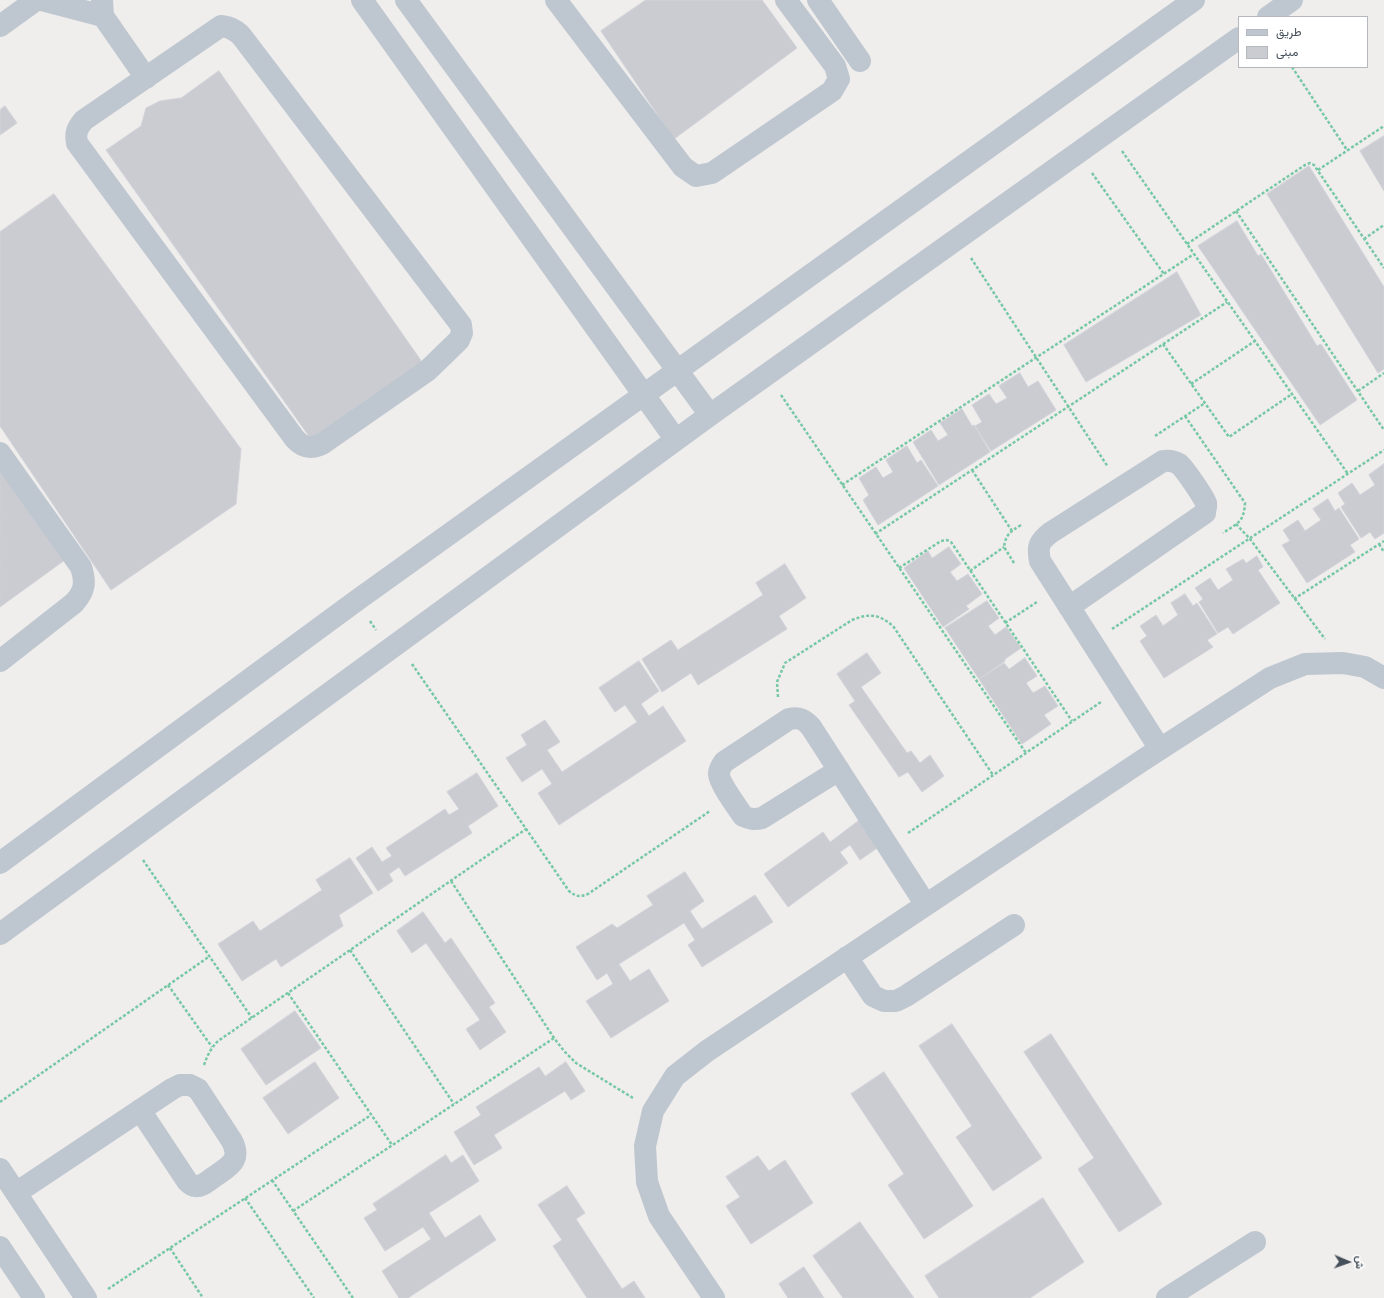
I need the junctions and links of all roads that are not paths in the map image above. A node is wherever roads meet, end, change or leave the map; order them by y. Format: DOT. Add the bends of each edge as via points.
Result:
graph roads {
  1 [pos="36,0"];
  2 [pos="42,0"];
  3 [pos="362,0"];
  4 [pos="406,0"];
  5 [pos="556,0"];
  6 [pos="786,0"];
  7 [pos="818,0"];
  8 [pos="1194,0"];
  9 [pos="1292,0"];
  10 [pos="102,8"];
  11 [pos="1269,16"];
  12 [pos="0,26"];
  13 [pos="1238,39"];
  14 [pos="860,61"];
  15 [pos="146,78"];
  16 [pos="678,371"];
  17 [pos="644,394"];
  18 [pos="710,415"];
  19 [pos="676,440"];
  20 [pos="0,453"];
  21 [pos="1069,607"];
  22 [pos="0,661"];
  23 [pos="1384,678"];
  24 [pos="1160,750"];
  25 [pos="839,770"];
  26 [pos="0,863"];
  27 [pos="926,905"];
  28 [pos="1014,925"];
  29 [pos="0,934"];
  30 [pos="847,957"];
  31 [pos="140,1110"];
  32 [pos="0,1169"];
  33 [pos="16,1193"];
  34 [pos="1256,1242"];
  35 [pos="0,1247"];
  36 [pos="34,1298"];
  37 [pos="86,1298"];
  38 [pos="714,1298"];
  39 [pos="1167,1298"];
  1 -- 12 [label="street"];
  2 -- 10 [label="street"];
  3 -- 17 [label="street"];
  4 -- 16 [label="street"];
  5 -- 6 [label="street" via="683,167 696,176 712,173 832,91 839,79 835,66"];
  7 -- 14 [label="street"];
  8 -- 16 [label="street"];
  9 -- 11 [label="street"];
  10 -- 15 [label="street"];
  13 -- 18 [label="street"];
  15 -- 15 [label="street" via="221,26 239,32 461,325 460,340 427,371 322,444 315,448 300,445 77,143 78,127 84,120"];
  16 -- 17 [label="street"];
  16 -- 18 [label="street"];
  17 -- 19 [label="street"];
  17 -- 26 [label="street" via="356,601"];
  18 -- 19 [label="street"];
  19 -- 29 [label="street"];
  20 -- 22 [label="street" via="81,567 84,576 81,596"];
  21 -- 21 [label="street" via="1040,561 1038,550 1042,540 1163,460 1178,463 1203,498 1206,505 1205,513"];
  21 -- 24 [label="street"];
  23 -- 24 [label="street" via="1365,667 1343,663 1306,664 1270,678"];
  24 -- 27 [label="street"];
  25 -- 25 [label="street" via="805,720 797,718 789,719 724,762 719,775 744,816 755,820"];
  25 -- 27 [label="street"];
  27 -- 30 [label="street"];
  28 -- 30 [label="street" via="896,1001 884,1002 873,996"];
  30 -- 38 [label="street" via="707,1050 675,1076 654,1111 645,1146 647,1182 659,1216"];
  31 -- 31 [label="street" via="180,1085 190,1085 198,1089 236,1149 232,1165 199,1186 192,1186"];
  31 -- 33 [label="street"];
  32 -- 33 [label="street"];
  33 -- 37 [label="street"];
  34 -- 39 [label="street"];
  35 -- 36 [label="street"];
}
